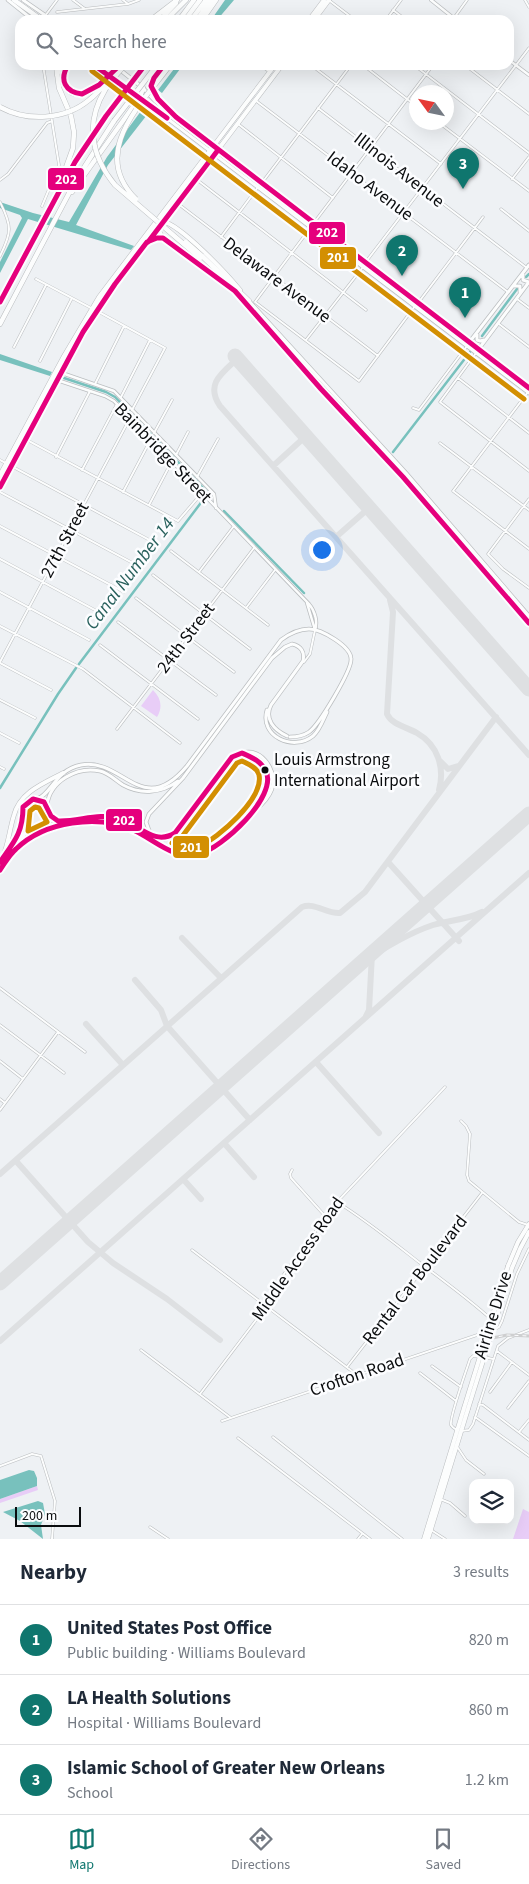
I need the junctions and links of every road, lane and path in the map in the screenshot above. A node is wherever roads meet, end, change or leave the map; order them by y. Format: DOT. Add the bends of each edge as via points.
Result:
graph roads {
  1 [pos="8,0"];
  2 [pos="14,0"];
  3 [pos="22,0"];
  4 [pos="57,0"];
  5 [pos="73,0"];
  6 [pos="123,0"];
  7 [pos="139,0"];
  8 [pos="178,0"];
  9 [pos="186,0"];
  10 [pos="194,0"];
  11 [pos="200,0"];
  12 [pos="206,0"];
  13 [pos="211,0"];
  14 [pos="216,0"];
  15 [pos="324,0"];
  16 [pos="330,0"];
  17 [pos="401,0"];
  18 [pos="430,0"];
  19 [pos="467,0"];
  20 [pos="525,0"];
  21 [pos="128,4"];
  22 [pos="321,7"];
  23 [pos="529,7"];
  24 [pos="85,9"];
  25 [pos="393,10"];
  26 [pos="57,12"];
  27 [pos="27,15"];
  28 [pos="38,15"];
  29 [pos="40,15"];
  30 [pos="45,15"];
  31 [pos="158,15"];
  32 [pos="166,15"];
  33 [pos="168,15"];
  34 [pos="183,15"];
  35 [pos="189,15"];
  36 [pos="195,15"];
  37 [pos="200,15"];
  38 [pos="206,15"];
  39 [pos="314,15"];
  40 [pos="317,15"];
  41 [pos="319,15"];
  42 [pos="349,15"];
  43 [pos="390,15"];
  44 [pos="400,15"];
  45 [pos="450,15"];
  46 [pos="458,15"];
  47 [pos="529,48"];
  48 [pos="516,65"];
  49 [pos="514,68"];
  50 [pos="45,70"];
  51 [pos="56,70"];
  52 [pos="60,70"];
  53 [pos="64,70"];
  54 [pos="103,70"];
  55 [pos="116,70"];
  56 [pos="120,70"];
  57 [pos="123,70"];
  58 [pos="140,70"];
  59 [pos="153,70"];
  60 [pos="160,70"];
  61 [pos="166,70"];
  62 [pos="267,70"];
  63 [pos="277,70"];
  64 [pos="278,70"];
  65 [pos="318,70"];
  66 [pos="347,70"];
  67 [pos="370,70"];
  68 [pos="421,70"];
  69 [pos="429,70"];
  70 [pos="471,70"];
  71 [pos="512,70"];
  72 [pos="106,72"];
  73 [pos="270,72"];
  74 [pos="113,73"];
  75 [pos="426,74"];
  76 [pos="529,75"];
  77 [pos="57,77"];
  78 [pos="336,84"];
  79 [pos="144,88"];
  80 [pos="497,90"];
  81 [pos="140,97"];
  82 [pos="408,99"];
  83 [pos="255,100"];
  84 [pos="146,102"];
  85 [pos="0,107"];
  86 [pos="131,108"];
  87 [pos="318,108"];
  88 [pos="240,112"];
  89 [pos="478,114"];
  90 [pos="529,114"];
  91 [pos="176,117"];
  92 [pos="241,119"];
  93 [pos="52,121"];
  94 [pos="237,124"];
  95 [pos="389,124"];
  96 [pos="448,130"];
  97 [pos="299,133"];
  98 [pos="460,139"];
  99 [pos="371,148"];
  100 [pos="212,149"];
  101 [pos="216,152"];
  102 [pos="529,153"];
  103 [pos="529,157"];
  104 [pos="280,158"];
  105 [pos="441,164"];
  106 [pos="194,172"];
  107 [pos="352,173"];
  108 [pos="196,179"];
  109 [pos="512,179"];
  110 [pos="0,180"];
  111 [pos="260,185"];
  112 [pos="422,188"];
  113 [pos="529,191"];
  114 [pos="186,192"];
  115 [pos="333,198"];
  116 [pos="0,202"];
  117 [pos="176,204"];
  118 [pos="42,206"];
  119 [pos="50,209"];
  120 [pos="501,209"];
  121 [pos="171,210"];
  122 [pos="59,212"];
  123 [pos="239,212"];
  124 [pos="404,212"];
  125 [pos="483,217"];
  126 [pos="156,221"];
  127 [pos="163,221"];
  128 [pos="172,225"];
  129 [pos="312,226"];
  130 [pos="158,228"];
  131 [pos="475,228"];
  132 [pos="529,231"];
  133 [pos="221,237"];
  134 [pos="166,239"];
  135 [pos="147,242"];
  136 [pos="136,248"];
  137 [pos="292,252"];
  138 [pos="457,252"];
  139 [pos="138,254"];
  140 [pos="0,256"];
  141 [pos="201,257"];
  142 [pos="124,263"];
  143 [pos="364,265"];
  144 [pos="526,268"];
  145 [pos="273,277"];
  146 [pos="36,279"];
  147 [pos="117,282"];
  148 [pos="529,282"];
  149 [pos="47,285"];
  150 [pos="512,286"];
  151 [pos="235,291"];
  152 [pos="344,292"];
  153 [pos="508,292"];
  154 [pos="518,297"];
  155 [pos="72,298"];
  156 [pos="249,301"];
  157 [pos="0,302"];
  158 [pos="416,305"];
  159 [pos="92,308"];
  160 [pos="529,308"];
  161 [pos="366,310"];
  162 [pos="96,311"];
  163 [pos="325,316"];
  164 [pos="498,323"];
  165 [pos="0,324"];
  166 [pos="124,326"];
  167 [pos="478,331"];
  168 [pos="486,339"];
  169 [pos="150,340"];
  170 [pos="306,341"];
  171 [pos="468,344"];
  172 [pos="14,347"];
  173 [pos="529,347"];
  174 [pos="477,351"];
  175 [pos="378,356"];
  176 [pos="40,361"];
  177 [pos="58,371"];
  178 [pos="457,377"];
  179 [pos="54,380"];
  180 [pos="95,384"];
  181 [pos="90,391"];
  182 [pos="529,391"];
  183 [pos="121,397"];
  184 [pos="172,400"];
  185 [pos="117,404"];
  186 [pos="413,408"];
  187 [pos="132,410"];
  188 [pos="130,418"];
  189 [pos="509,418"];
  190 [pos="188,432"];
  191 [pos="154,433"];
  192 [pos="529,433"];
  193 [pos="25,439"];
  194 [pos="151,439"];
  195 [pos="218,439"];
  196 [pos="490,442"];
  197 [pos="440,443"];
  198 [pos="176,455"];
  199 [pos="56,456"];
  200 [pos="0,460"];
  201 [pos="172,461"];
  202 [pos="8,464"];
  203 [pos="471,467"];
  204 [pos="82,470"];
  205 [pos="529,471"];
  206 [pos="0,475"];
  207 [pos="197,477"];
  208 [pos="97,478"];
  209 [pos="0,487"];
  210 [pos="0,492"];
  211 [pos="124,492"];
  212 [pos="202,493"];
  213 [pos="529,500"];
  214 [pos="84,504"];
  215 [pos="149,505"];
  216 [pos="524,506"];
  217 [pos="216,508"];
  218 [pos="529,510"];
  219 [pos="0,526"];
  220 [pos="234,526"];
  221 [pos="70,530"];
  222 [pos="505,531"];
  223 [pos="157,544"];
  224 [pos="254,548"];
  225 [pos="529,549"];
  226 [pos="171,551"];
  227 [pos="56,556"];
  228 [pos="0,560"];
  229 [pos="142,568"];
  230 [pos="275,569"];
  231 [pos="198,572"];
  232 [pos="153,575"];
  233 [pos="42,582"];
  234 [pos="529,588"];
  235 [pos="222,590"];
  236 [pos="0,592"];
  237 [pos="124,592"];
  238 [pos="136,598"];
  239 [pos="29,608"];
  240 [pos="246,608"];
  241 [pos="204,614"];
  242 [pos="106,616"];
  243 [pos="529,616"];
  244 [pos="118,622"];
  245 [pos="529,623"];
  246 [pos="268,625"];
  247 [pos="0,626"];
  248 [pos="315,630"];
  249 [pos="15,634"];
  250 [pos="187,637"];
  251 [pos="89,640"];
  252 [pos="100,645"];
  253 [pos="250,649"];
  254 [pos="169,660"];
  255 [pos="0,662"];
  256 [pos="302,664"];
  257 [pos="234,672"];
  258 [pos="151,684"];
  259 [pos="340,684"];
  260 [pos="51,690"];
  261 [pos="216,695"];
  262 [pos="275,699"];
  263 [pos="0,700"];
  264 [pos="134,707"];
  265 [pos="35,718"];
  266 [pos="198,719"];
  267 [pos="117,729"];
  268 [pos="0,733"];
  269 [pos="180,743"];
  270 [pos="19,744"];
  271 [pos="0,766"];
  272 [pos="4,769"];
  273 [pos="188,770"];
  274 [pos="63,773"];
  275 [pos="37,799"];
  276 [pos="47,805"];
  277 [pos="49,813"];
  278 [pos="23,819"];
  279 [pos="44,824"];
  280 [pos="32,826"];
  281 [pos="64,826"];
  282 [pos="152,835"];
  283 [pos="15,849"];
  284 [pos="1,860"];
  285 [pos="0,870"];
  286 [pos="0,988"];
  287 [pos="0,1025"];
  288 [pos="58,1032"];
  289 [pos="85,1052"];
  290 [pos="41,1056"];
  291 [pos="0,1062"];
  292 [pos="64,1073"];
  293 [pos="23,1079"];
  294 [pos="445,1087"];
  295 [pos="0,1099"];
  296 [pos="5,1103"];
  297 [pos="0,1110"];
  298 [pos="461,1121"];
  299 [pos="292,1170"];
  300 [pos="482,1193"];
  301 [pos="336,1202"];
  302 [pos="326,1216"];
  303 [pos="529,1225"];
  304 [pos="529,1232"];
  305 [pos="529,1249"];
  306 [pos="192,1250"];
  307 [pos="528,1254"];
  308 [pos="425,1266"];
  309 [pos="510,1267"];
  310 [pos="267,1306"];
  311 [pos="503,1317"];
  312 [pos="529,1330"];
  313 [pos="525,1332"];
  314 [pos="529,1336"];
  315 [pos="142,1350"];
  316 [pos="496,1350"];
  317 [pos="493,1359"];
  318 [pos="512,1362"];
  319 [pos="432,1366"];
  320 [pos="347,1367"];
  321 [pos="420,1373"];
  322 [pos="357,1375"];
  323 [pos="529,1375"];
  324 [pos="529,1381"];
  325 [pos="461,1387"];
  326 [pos="490,1392"];
  327 [pos="200,1394"];
  328 [pos="456,1401"];
  329 [pos="479,1404"];
  330 [pos="508,1408"];
  331 [pos="475,1417"];
  332 [pos="231,1418"];
  333 [pos="529,1420"];
  334 [pos="222,1421"];
  335 [pos="459,1430"];
  336 [pos="520,1432"];
  337 [pos="238,1438"];
  338 [pos="273,1438"];
  339 [pos="529,1440"];
  340 [pos="454,1444"];
  341 [pos="529,1456"];
  342 [pos="0,1466"];
  343 [pos="484,1474"];
  344 [pos="438,1500"];
  345 [pos="465,1516"];
  346 [pos="150,1527"];
  347 [pos="431,1530"];
  348 [pos="362,1534"];
  349 [pos="52,1539"];
  350 [pos="168,1539"];
  351 [pos="358,1539"];
  352 [pos="370,1539"];
  353 [pos="402,1539"];
  354 [pos="424,1539"];
  355 [pos="428,1539"];
  356 [pos="445,1539"];
  1 -- 27 [label="main road"];
  2 -- 28 [label="highway"];
  3 -- 29 [label="main road"];
  4 -- 30 [label="street"];
  5 -- 24 [label="street"];
  6 -- 21 [label="street"];
  7 -- 21 [label="street"];
  8 -- 31 [label="highway"];
  8 -- 32 [label="highway"];
  9 -- 33 [label="highway"];
  10 -- 34 [label="highway"];
  11 -- 35 [label="highway"];
  12 -- 36 [label="highway"];
  13 -- 37 [label="highway"];
  14 -- 38 [label="highway"];
  15 -- 22 [label="main road"];
  16 -- 22 [label="main road"];
  16 -- 41 [label="main road"];
  16 -- 42 [label="street"];
  17 -- 25 [label="street"];
  18 -- 45 [label="street"];
  19 -- 46 [label="street"];
  20 -- 23 [label="street"];
  21 -- 24 [label="street"];
  22 -- 39 [label="main road"];
  22 -- 40 [label="main road"];
  24 -- 26 [label="street"];
  25 -- 43 [label="street"];
  25 -- 44 [label="street"];
  47 -- 48 [label="street"];
  48 -- 49 [label="street"];
  48 -- 76 [label="street"];
  50 -- 93 [label="street"];
  51 -- 77 [label="highway"];
  52 -- 77 [label="highway"];
  53 -- 74 [label="highway, bridge" via="64,85 70,92 78,94 93,89"];
  54 -- 72 [label="highway"];
  55 -- 74 [label="highway, bridge"];
  56 -- 141 [label="highway, bridge" via="106,88 97,109 95,154 115,184"];
  57 -- 79 [label="main road"];
  58 -- 119 [label="highway, bridge" via="75,162"];
  59 -- 122 [label="highway, bridge" via="114,121"];
  60 -- 91 [label="highway" via="151,86 154,94"];
  61 -- 141 [label="highway, bridge" via="125,128 118,147 118,169 130,194"];
  62 -- 73 [label="street"];
  63 -- 83 [label="main road"];
  64 -- 83 [label="main road"];
  65 -- 78 [label="street"];
  66 -- 78 [label="street"];
  67 -- 82 [label="street"];
  68 -- 75 [label="street"];
  69 -- 75 [label="street"];
  70 -- 80 [label="street"];
  71 -- 80 [label="street"];
  72 -- 81 [label="main road"];
  73 -- 88 [label="main road"];
  74 -- 85 [label="highway, bridge" via="101,90 68,112 34,117"];
  75 -- 82 [label="street"];
  75 -- 89 [label="street"];
  77 -- 119 [label="highway" via="71,116 74,148"];
  78 -- 87 [label="street"];
  78 -- 95 [label="street"];
  79 -- 81 [label="highway"];
  79 -- 91 [label="main road" via="154,101"];
  80 -- 89 [label="street"];
  80 -- 90 [label="street"];
  81 -- 84 [label="main road"];
  81 -- 86 [label="highway"];
  82 -- 95 [label="street"];
  83 -- 92 [label="main road"];
  83 -- 97 [label="street, Idaho Avenue"];
  84 -- 86 [label="highway" via="138,102"];
  84 -- 100 [label="main road"];
  86 -- 122 [label="highway"];
  87 -- 97 [label="street"];
  87 -- 99 [label="street, Illinois Avenue"];
  88 -- 92 [label="main road"];
  88 -- 100 [label="main road"];
  89 -- 98 [label="street"];
  89 -- 102 [label="street"];
  91 -- 100 [label="main road"];
  92 -- 94 [label="main road"];
  93 -- 110 [label="street"];
  93 -- 118 [label="street" via="58,168"];
  94 -- 101 [label="main road"];
  94 -- 104 [label="street"];
  95 -- 99 [label="street"];
  95 -- 105 [label="street"];
  96 -- 98 [label="street"];
  97 -- 104 [label="street"];
  97 -- 107 [label="street, Idaho Avenue"];
  98 -- 105 [label="street"];
  98 -- 109 [label="street"];
  99 -- 107 [label="street"];
  99 -- 112 [label="street, Illinois Avenue"];
  100 -- 101 [label="main road"];
  100 -- 106 [label="main road"];
  101 -- 108 [label="main road"];
  101 -- 111 [label="main road"];
  103 -- 109 [label="street"];
  104 -- 111 [label="street"];
  104 -- 115 [label="street"];
  105 -- 112 [label="street"];
  106 -- 114 [label="main road"];
  106 -- 126 [label="main road"];
  107 -- 115 [label="street"];
  107 -- 124 [label="street, Idaho Avenue"];
  108 -- 114 [label="main road"];
  108 -- 123 [label="street"];
  109 -- 113 [label="street"];
  111 -- 123 [label="street"];
  111 -- 129 [label="main road"];
  112 -- 124 [label="street"];
  112 -- 131 [label="street, Illinois Avenue"];
  114 -- 117 [label="main road"];
  115 -- 129 [label="street"];
  116 -- 140 [label="street" via="10,233"];
  117 -- 121 [label="main road"];
  117 -- 133 [label="street, Delaware Avenue"];
  119 -- 157 [label="highway"];
  120 -- 132 [label="street"];
  121 -- 127 [label="main road"];
  121 -- 128 [label="main road"];
  122 -- 165 [label="highway"];
  123 -- 133 [label="street"];
  123 -- 137 [label="street"];
  124 -- 138 [label="street, Idaho Avenue"];
  124 -- 143 [label="street"];
  125 -- 131 [label="street"];
  126 -- 127 [label="main road"];
  126 -- 130 [label="main road"];
  126 -- 136 [label="main road"];
  127 -- 128 [label="main road"];
  127 -- 130 [label="main road"];
  128 -- 156 [label="main road" via="214,262"];
  129 -- 137 [label="street"];
  129 -- 143 [label="main road"];
  129 -- 143 [label="main road"];
  130 -- 134 [label="main road"];
  130 -- 135 [label="main road"];
  131 -- 138 [label="street"];
  131 -- 144 [label="street, Illinois Avenue"];
  133 -- 145 [label="street, Delaware Avenue"];
  134 -- 135 [label="main road" via="158,237"];
  134 -- 151 [label="main road"];
  135 -- 139 [label="main road"];
  136 -- 139 [label="main road" via="134,253"];
  136 -- 142 [label="main road"];
  137 -- 145 [label="street"];
  137 -- 152 [label="street"];
  138 -- 153 [label="street, Idaho Avenue"];
  138 -- 158 [label="street"];
  139 -- 147 [label="main road"];
  141 -- 151 [label="highway"];
  141 -- 156 [label="highway"];
  142 -- 147 [label="main road" via="126,267"];
  142 -- 159 [label="main road"];
  143 -- 152 [label="street"];
  143 -- 158 [label="main road"];
  143 -- 158 [label="main road"];
  144 -- 148 [label="main road" via="522,278"];
  144 -- 150 [label="main road"];
  145 -- 163 [label="street, Delaware Avenue"];
  145 -- 170 [label="street" via="256,302"];
  146 -- 149 [label="street"];
  147 -- 162 [label="main road"];
  148 -- 154 [label="main road"];
  149 -- 155 [label="street"];
  149 -- 172 [label="street"];
  150 -- 153 [label="main road"];
  150 -- 154 [label="main road" via="520,286"];
  151 -- 245 [label="main road"];
  152 -- 161 [label="street"];
  152 -- 163 [label="street"];
  153 -- 167 [label="main road"];
  154 -- 160 [label="street"];
  154 -- 164 [label="main road"];
  155 -- 159 [label="street"];
  155 -- 176 [label="street"];
  156 -- 243 [label="main road" via="406,473"];
  158 -- 171 [label="main road"];
  158 -- 171 [label="main road"];
  158 -- 175 [label="street"];
  159 -- 162 [label="street"];
  159 -- 177 [label="main road"];
  162 -- 166 [label="street"];
  162 -- 177 [label="main road"];
  163 -- 170 [label="street"];
  163 -- 175 [label="street, Delaware Avenue"];
  164 -- 168 [label="main road"];
  164 -- 173 [label="street"];
  166 -- 169 [label="street"];
  166 -- 180 [label="street"];
  167 -- 168 [label="main road" via="477,340"];
  167 -- 171 [label="main road"];
  168 -- 174 [label="main road"];
  169 -- 183 [label="street"];
  169 -- 187 [label="street" via="165,349"];
  170 -- 175 [label="street" via="359,381"];
  171 -- 174 [label="main road"];
  171 -- 186 [label="street" via="419,410"];
  174 -- 178 [label="street"];
  174 -- 182 [label="main road"];
  177 -- 179 [label="main road"];
  177 -- 180 [label="street, Bainbridge Street"];
  178 -- 189 [label="street"];
  178 -- 196 [label="street" via="440,402"];
  179 -- 181 [label="street, Bainbridge Street"];
  179 -- 193 [label="main road"];
  179 -- 202 [label="main road"];
  180 -- 183 [label="street, Bainbridge Street" via="111,389"];
  181 -- 185 [label="street, Bainbridge Street"];
  181 -- 199 [label="street"];
  182 -- 189 [label="street"];
  183 -- 187 [label="street, Bainbridge Street"];
  184 -- 191 [label="street"];
  185 -- 188 [label="street, Bainbridge Street"];
  185 -- 204 [label="street"];
  187 -- 191 [label="street, Bainbridge Street"];
  188 -- 194 [label="street, Bainbridge Street"];
  188 -- 208 [label="street, 27th Street"];
  189 -- 192 [label="street"];
  189 -- 196 [label="street"];
  190 -- 198 [label="street"];
  191 -- 198 [label="street, Bainbridge Street"];
  193 -- 199 [label="street"];
  193 -- 202 [label="main road"];
  194 -- 201 [label="street, Bainbridge Street"];
  194 -- 211 [label="street"];
  195 -- 207 [label="street"];
  196 -- 203 [label="street"];
  196 -- 205 [label="street"];
  197 -- 203 [label="street"];
  198 -- 207 [label="street, Bainbridge Street"];
  199 -- 204 [label="street"];
  200 -- 202 [label="street"];
  201 -- 212 [label="street, Bainbridge Street"];
  201 -- 215 [label="street"];
  202 -- 206 [label="main road"];
  202 -- 209 [label="main road"];
  202 -- 214 [label="street"];
  203 -- 216 [label="street"];
  203 -- 222 [label="street" via="453,491"];
  204 -- 208 [label="street"];
  207 -- 217 [label="street, Bainbridge Street" via="214,494"];
  208 -- 211 [label="street"];
  208 -- 214 [label="street, 27th Street"];
  210 -- 221 [label="street"];
  211 -- 215 [label="street"];
  212 -- 215 [label="street" via="178,521"];
  212 -- 217 [label="street, Bainbridge Street"];
  213 -- 216 [label="street"];
  214 -- 221 [label="street, 27th Street"];
  214 -- 223 [label="street"];
  216 -- 218 [label="street"];
  216 -- 222 [label="street"];
  217 -- 220 [label="street, Bainbridge Street"];
  219 -- 227 [label="street"];
  220 -- 224 [label="street, Bainbridge Street"];
  220 -- 231 [label="street"];
  221 -- 227 [label="street, 27th Street"];
  221 -- 229 [label="street"];
  222 -- 225 [label="street"];
  222 -- 234 [label="street" via="488,554"];
  224 -- 230 [label="street, Bainbridge Street"];
  224 -- 235 [label="street, 24th Street"];
  226 -- 231 [label="street"];
  227 -- 233 [label="street, 27th Street"];
  227 -- 237 [label="street"];
  228 -- 233 [label="street"];
  230 -- 240 [label="street"];
  230 -- 248 [label="street, Bainbridge Street" via="314,613"];
  231 -- 235 [label="street"];
  232 -- 241 [label="street"];
  233 -- 239 [label="street, 27th Street"];
  233 -- 242 [label="street"];
  235 -- 240 [label="street"];
  235 -- 241 [label="street, 24th Street"];
  236 -- 239 [label="street"];
  238 -- 250 [label="street"];
  239 -- 249 [label="street, 27th Street"];
  239 -- 251 [label="street"];
  240 -- 246 [label="street"];
  241 -- 250 [label="street, 24th Street"];
  241 -- 253 [label="street"];
  244 -- 254 [label="street"];
  247 -- 249 [label="street"];
  248 -- 256 [label="street" via="310,654"];
  248 -- 259 [label="main road" via="344,646 350,654 351,662"];
  248 -- 274 [label="main road" via="299,631 281,640 187,766 170,782 156,787 140,787 108,769 90,764"];
  249 -- 255 [label="street, 27th Street"];
  249 -- 264 [label="street" via="83,669"];
  250 -- 254 [label="street, 24th Street"];
  250 -- 257 [label="street"];
  252 -- 258 [label="street"];
  254 -- 258 [label="street, 24th Street"];
  254 -- 261 [label="street"];
  255 -- 260 [label="street"];
  256 -- 262 [label="main road"];
  256 -- 273 [label="main road" via="303,653 295,645 288,645 275,655"];
  258 -- 264 [label="street, 24th Street"];
  258 -- 266 [label="street"];
  259 -- 262 [label="main road" via="323,715 305,735 289,737 275,729 269,718 269,708"];
  259 -- 262 [label="main road" via="319,729 308,739 298,742 280,739 267,726 266,711"];
  263 -- 265 [label="street"];
  264 -- 267 [label="street, 24th Street"];
  264 -- 269 [label="street"];
  268 -- 270 [label="street"];
  271 -- 272 [label="street"];
  273 -- 276 [label="main road" via="173,785 150,792 132,789 100,771 78,771 59,783 48,797"];
  273 -- 282 [label="main road" via="147,816 146,826"];
  274 -- 275 [label="main road"];
  274 -- 284 [label="main road" via="30,791 21,801"];
  275 -- 276 [label="main road"];
  275 -- 278 [label="main road" via="25,803"];
  276 -- 277 [label="main road"];
  277 -- 279 [label="main road"];
  277 -- 282 [label="main road" via="61,822 99,817 120,819"];
  278 -- 280 [label="main road"];
  278 -- 284 [label="main road" via="20,832"];
  279 -- 280 [label="main road"];
  279 -- 281 [label="main road"];
  280 -- 283 [label="main road"];
  281 -- 282 [label="main road" via="110,822 135,831 166,850 200,854 223,841 249,816 267,787 268,775 259,762 242,753 232,757 177,831 168,838"];
  281 -- 283 [label="main road" via="38,833"];
  283 -- 285 [label="main road"];
  286 -- 288 [label="street"];
  287 -- 290 [label="street"];
  288 -- 289 [label="street"];
  288 -- 290 [label="street"];
  290 -- 292 [label="street"];
  290 -- 293 [label="street"];
  291 -- 293 [label="street"];
  293 -- 296 [label="street"];
  294 -- 301 [label="street, Middle Access Road"];
  295 -- 296 [label="street"];
  296 -- 297 [label="street"];
  298 -- 300 [label="street" via="470,1134 468,1179"];
  299 -- 302 [label="street" via="291,1178"];
  300 -- 303 [label="street" via="519,1222"];
  300 -- 308 [label="street, Rental Car Boulevard"];
  301 -- 302 [label="street, Middle Access Road"];
  301 -- 308 [label="street"];
  302 -- 310 [label="street, Middle Access Road" via="284,1274"];
  303 -- 309 [label="main road, Airline Drive" via="518,1242"];
  304 -- 309 [label="main road, Airline Drive"];
  305 -- 307 [label="street"];
  306 -- 310 [label="street"];
  307 -- 311 [label="street" via="517,1274"];
  308 -- 311 [label="street" via="493,1321"];
  308 -- 320 [label="street, Rental Car Boulevard"];
  309 -- 335 [label="main road, Airline Drive, bridge"];
  310 -- 320 [label="street"];
  310 -- 327 [label="street, Middle Access Road"];
  311 -- 322 [label="street, Crofton Road" via="499,1327 493,1330"];
  312 -- 313 [label="street"];
  313 -- 314 [label="street"];
  313 -- 316 [label="street" via="503,1342"];
  315 -- 327 [label="street"];
  316 -- 317 [label="street"];
  316 -- 318 [label="street"];
  317 -- 325 [label="street" via="472,1356"];
  317 -- 329 [label="street"];
  318 -- 323 [label="street"];
  318 -- 326 [label="street"];
  319 -- 325 [label="street"];
  320 -- 322 [label="street"];
  321 -- 328 [label="street"];
  322 -- 332 [label="street, Crofton Road"];
  324 -- 330 [label="street"];
  325 -- 328 [label="street"];
  327 -- 332 [label="street"];
  328 -- 335 [label="street" via="450,1422"];
  329 -- 331 [label="street"];
  329 -- 336 [label="street"];
  331 -- 335 [label="street" via="469,1430"];
  331 -- 341 [label="street"];
  332 -- 334 [label="street, Crofton Road"];
  333 -- 336 [label="street"];
  335 -- 340 [label="main road, Airline Drive"];
  336 -- 339 [label="street"];
  337 -- 348 [label="street"];
  338 -- 353 [label="street"];
  340 -- 343 [label="street" via="466,1460"];
  340 -- 344 [label="main road, Airline Drive"];
  342 -- 349 [label="street" via="32,1454 41,1456 55,1501"];
  344 -- 345 [label="street" via="450,1503"];
  344 -- 347 [label="main road"];
  344 -- 354 [label="main road"];
  346 -- 350 [label="street"];
  347 -- 355 [label="main road"];
  347 -- 356 [label="street"];
  348 -- 351 [label="street"];
  348 -- 352 [label="street"];
}
